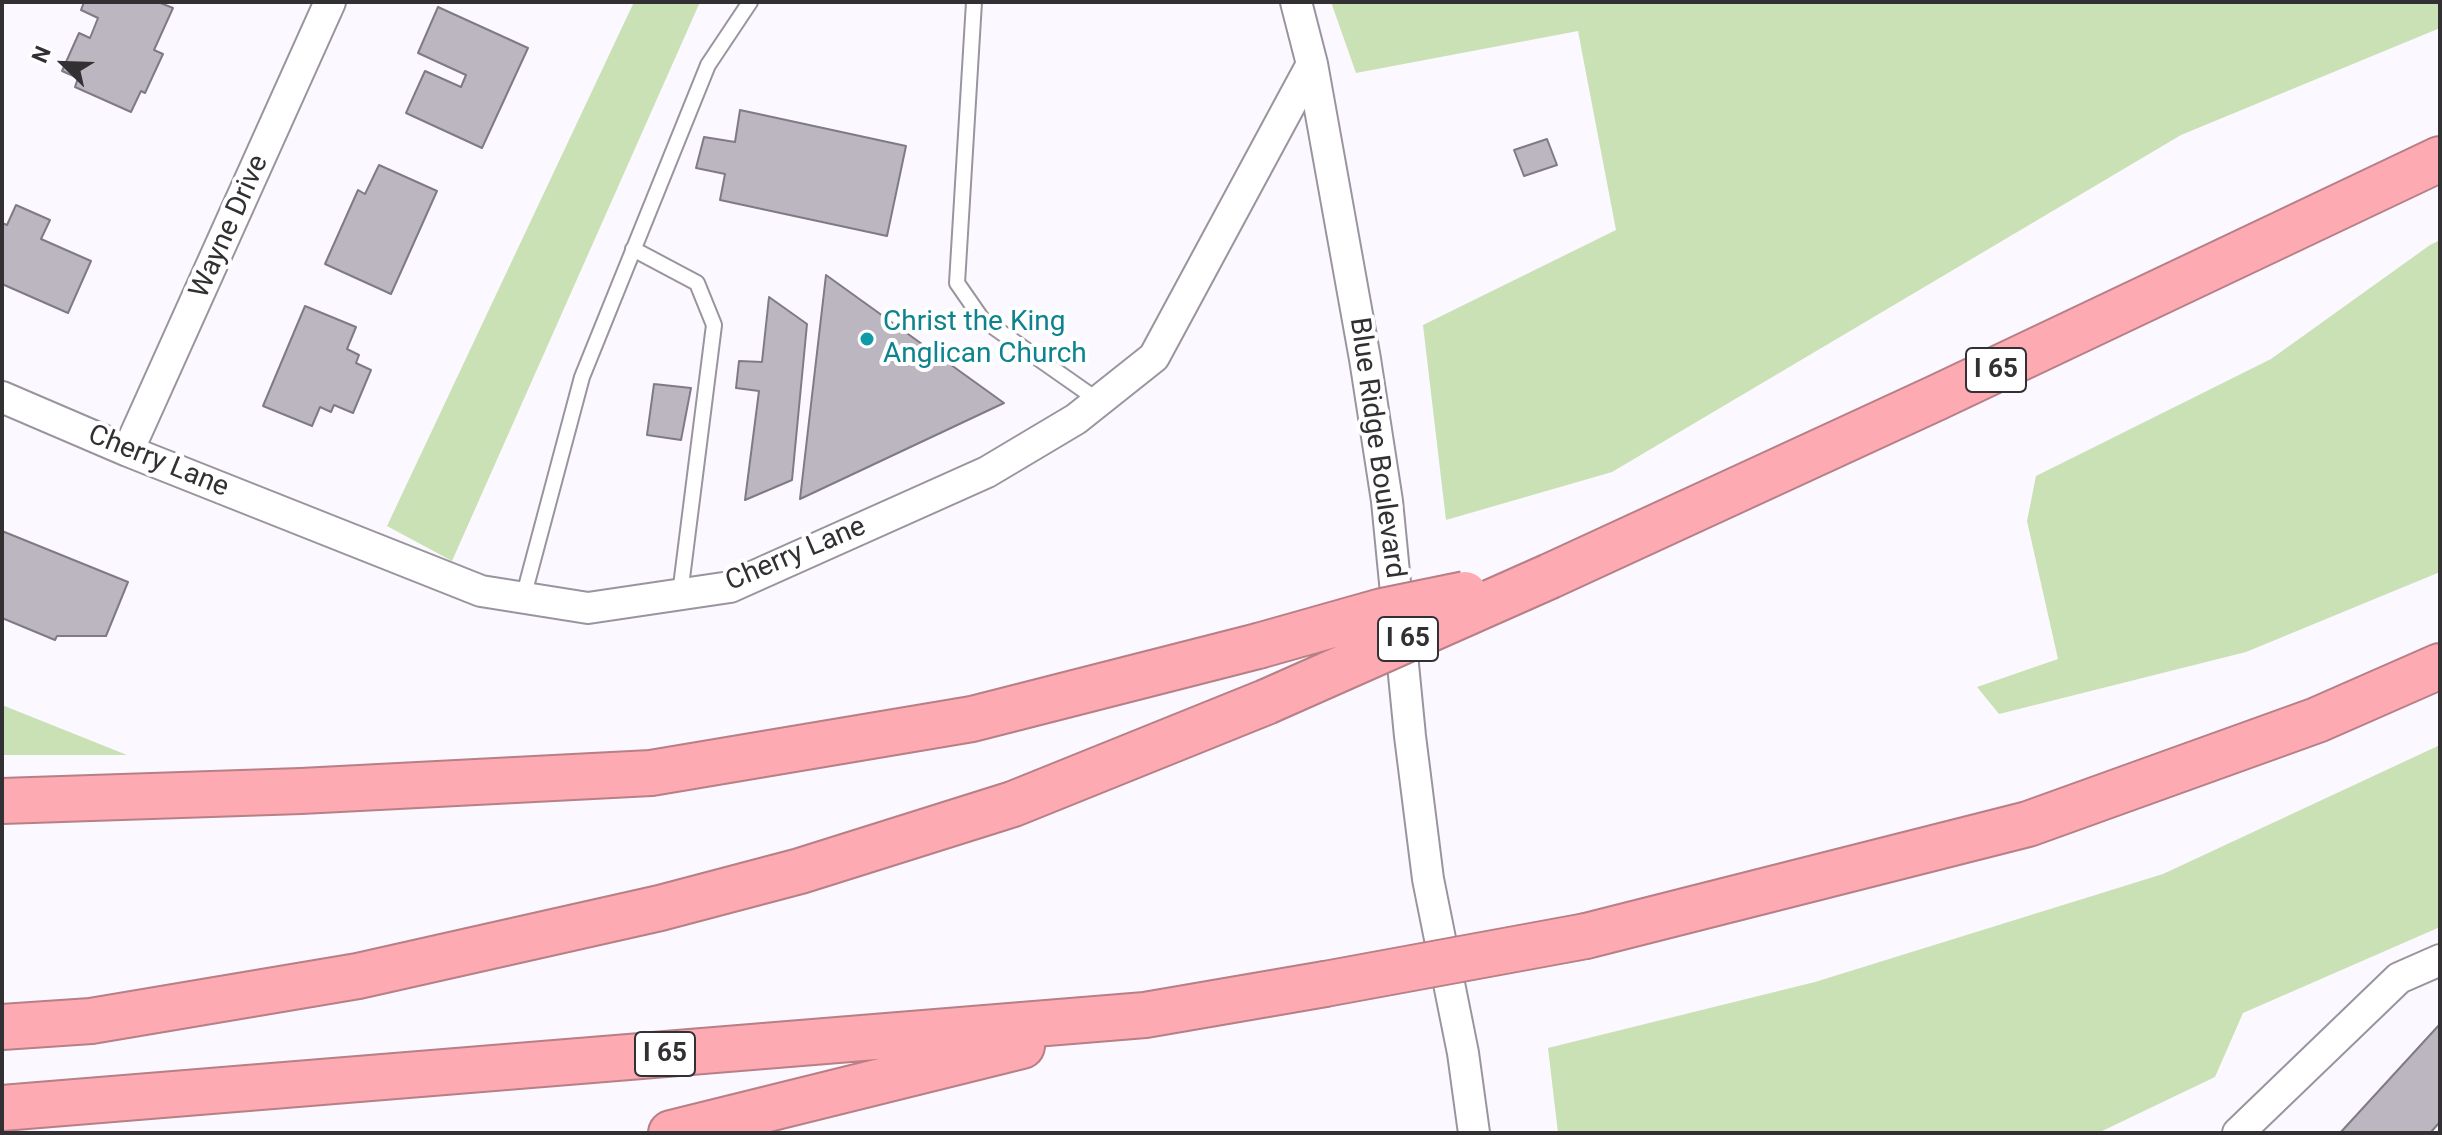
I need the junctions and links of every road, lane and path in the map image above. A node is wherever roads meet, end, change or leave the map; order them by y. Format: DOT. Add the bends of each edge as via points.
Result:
graph roads {
  1 [pos="330,2"];
  2 [pos="750,2"];
  3 [pos="974,2"];
  4 [pos="1296,2"];
  5 [pos="1312,64"];
  6 [pos="2440,159"];
  7 [pos="633,249"];
  8 [pos="2,397"];
  9 [pos="1099,401"];
  10 [pos="128,451"];
  11 [pos="1550,576"];
  12 [pos="680,594"];
  13 [pos="523,598"];
  14 [pos="2440,666"];
  15 [pos="2,801"];
  16 [pos="2440,960"];
  17 [pos="1145,1015"];
  18 [pos="2,1027"];
  19 [pos="2,1108"];
  20 [pos="671,1133"];
  21 [pos="1474,1133"];
  22 [pos="2238,1133"];
  1 -- 10 [label="street, Wayne Drive"];
  2 -- 7 [label="lane" via="708,65"];
  3 -- 9 [label="lane" via="957,283 982,319"];
  4 -- 5 [label="street, Blue Ridge Boulevard"];
  5 -- 9 [label="street, Cherry Lane" via="1154,357"];
  5 -- 21 [label="street, Blue Ridge Boulevard" via="1387,501 1428,879"];
  6 -- 11 [label="highway, I 65"];
  7 -- 12 [label="lane" via="697,283 714,325"];
  7 -- 13 [label="lane" via="582,377"];
  8 -- 10 [label="street, Cherry Lane"];
  9 -- 12 [label="street, Cherry Lane" via="987,472 730,587"];
  10 -- 13 [label="street, Cherry Lane" via="481,591"];
  11 -- 15 [label="highway, bridge" via="1382,611 972,719 651,773"];
  11 -- 18 [label="highway, I 65, bridge" via="1266,702 1013,804 800,871 358,976 91,1021"];
  12 -- 13 [label="street, Cherry Lane" via="588,608"];
  14 -- 17 [label="highway, I 65, bridge" via="2317,720 2028,824 1586,936"];
  16 -- 22 [label="street" via="2399,978"];
  17 -- 19 [label="highway, I 65"];
  17 -- 20 [label="highway"];
}
